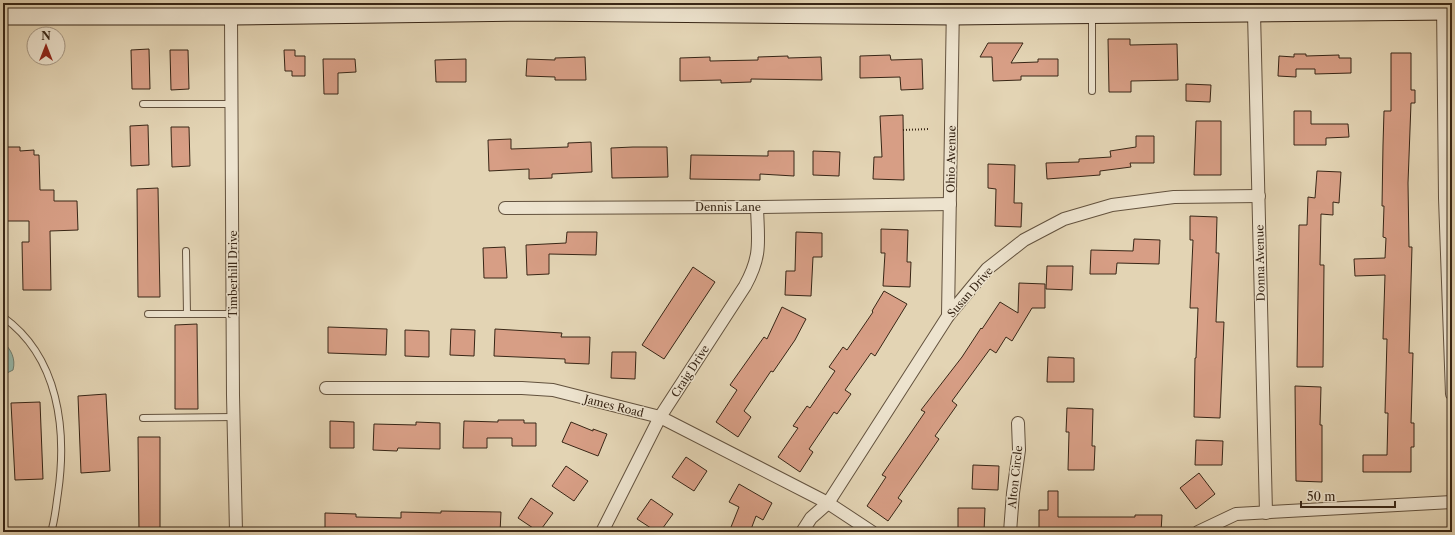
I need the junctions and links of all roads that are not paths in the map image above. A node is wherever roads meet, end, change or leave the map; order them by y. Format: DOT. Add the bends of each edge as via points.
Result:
graph roads {
  1 [pos="530,7"];
  2 [pos="1446,8"];
  3 [pos="178,10"];
  4 [pos="953,10"];
  5 [pos="1254,12"];
  6 [pos="1092,15"];
  7 [pos="3,16"];
  8 [pos="231,16"];
  9 [pos="1092,91"];
  10 [pos="143,104"];
  11 [pos="232,104"];
  12 [pos="1259,196"];
  13 [pos="1449,198"];
  14 [pos="950,204"];
  15 [pos="757,207"];
  16 [pos="505,208"];
  17 [pos="186,251"];
  18 [pos="148,314"];
  19 [pos="187,314"];
  20 [pos="233,314"];
  21 [pos="3,316"];
  22 [pos="948,316"];
  23 [pos="326,388"];
  24 [pos="1452,394"];
  25 [pos="234,417"];
  26 [pos="660,417"];
  27 [pos="143,418"];
  28 [pos="1018,423"];
  29 [pos="1452,502"];
  30 [pos="828,503"];
  31 [pos="1266,513"];
  32 [pos="50,532"];
  33 [pos="236,532"];
  34 [pos="602,532"];
  35 [pos="802,532"];
  36 [pos="872,532"];
  37 [pos="1010,532"];
  38 [pos="1198,532"];
  1 -- 4 [label="main road"];
  1 -- 8 [label="main road"];
  2 -- 5 [label="main road"];
  2 -- 13 [label="street"];
  3 -- 7 [label="main road"];
  3 -- 8 [label="main road"];
  4 -- 6 [label="main road"];
  4 -- 14 [label="street, Ohio Avenue"];
  5 -- 6 [label="main road"];
  5 -- 12 [label="street, Donna Avenue"];
  6 -- 9 [label="lane"];
  8 -- 11 [label="street, Timberhill Drive"];
  10 -- 11 [label="lane"];
  11 -- 20 [label="street, Timberhill Drive"];
  12 -- 22 [label="street, Susan Drive" via="1174,197 1112,206 1064,219 1024,240 987,269"];
  12 -- 31 [label="street, Donna Avenue"];
  13 -- 24 [label="street"];
  14 -- 15 [label="street, Dennis Lane"];
  14 -- 22 [label="street, Ohio Avenue"];
  15 -- 16 [label="street, Dennis Lane"];
  15 -- 26 [label="street, Craig Drive" via="759,252 754,271"];
  17 -- 19 [label="lane"];
  18 -- 19 [label="lane"];
  19 -- 20 [label="lane"];
  20 -- 25 [label="street, Timberhill Drive"];
  21 -- 32 [label="lane" via="19,328 37,354 54,388 60,417 60,476"];
  22 -- 30 [label="street, Susan Drive"];
  23 -- 26 [label="street, James Road" via="553,390"];
  25 -- 27 [label="lane"];
  25 -- 33 [label="street, Timberhill Drive"];
  26 -- 30 [label="street, James Road"];
  26 -- 34 [label="street, Craig Drive"];
  28 -- 37 [label="street, Alton Circle" via="1020,450 1012,493"];
  29 -- 31 [label="street"];
  30 -- 35 [label="street, Susan Drive" via="811,518"];
  30 -- 36 [label="street, James Road"];
  31 -- 38 [label="street" via="1236,514"];
}
